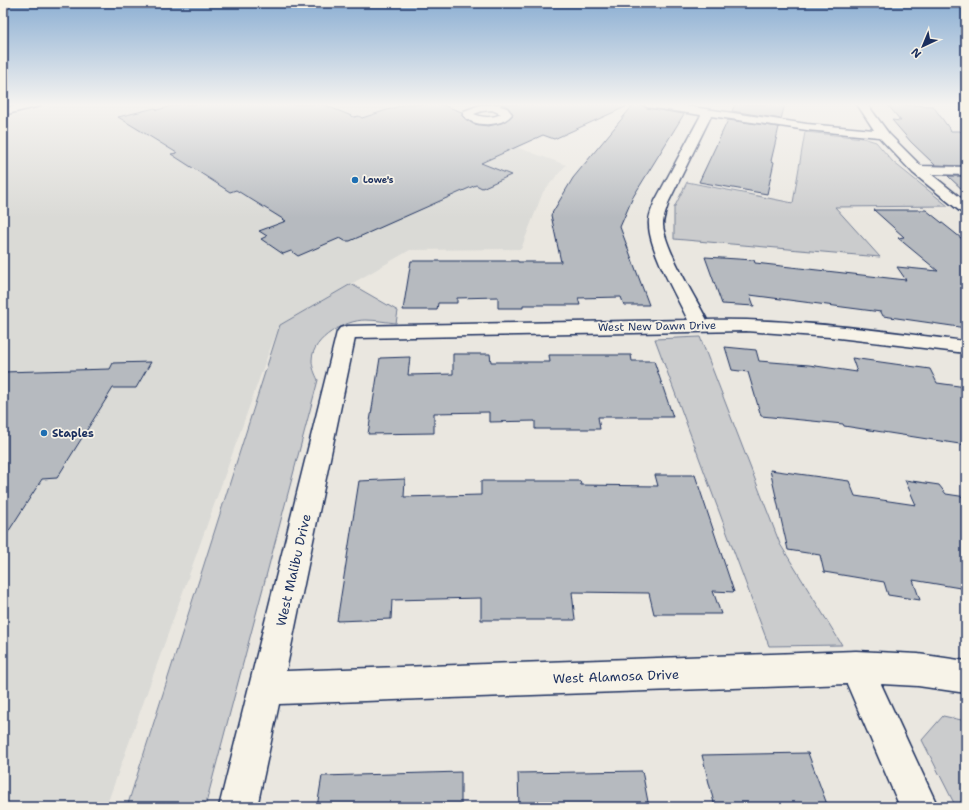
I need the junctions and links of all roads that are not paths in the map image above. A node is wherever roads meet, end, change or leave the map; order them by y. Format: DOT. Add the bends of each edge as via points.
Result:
graph roads {
  1 [pos="693,142"];
  2 [pos="890,142"];
  3 [pos="917,170"];
  4 [pos="966,171"];
  5 [pos="966,210"];
  6 [pos="700,325"];
  7 [pos="347,332"];
  8 [pos="966,347"];
  9 [pos="856,667"];
  10 [pos="966,677"];
  11 [pos="266,688"];
  12 [pos="238,807"];
  13 [pos="919,807"];
  1 -- 6 [label="street" via="662,201 656,225 660,244"];
  2 -- 3 [label="street"];
  3 -- 4 [label="street"];
  3 -- 5 [label="street"];
  6 -- 7 [label="street, West New Dawn Drive"];
  6 -- 8 [label="street, West New Dawn Drive" via="787,327"];
  7 -- 11 [label="street, West Malibu Drive"];
  9 -- 10 [label="street, West Alamosa Drive" via="918,670"];
  9 -- 11 [label="street, West Alamosa Drive"];
  9 -- 13 [label="street"];
  11 -- 12 [label="street, West Malibu Drive"];
}
